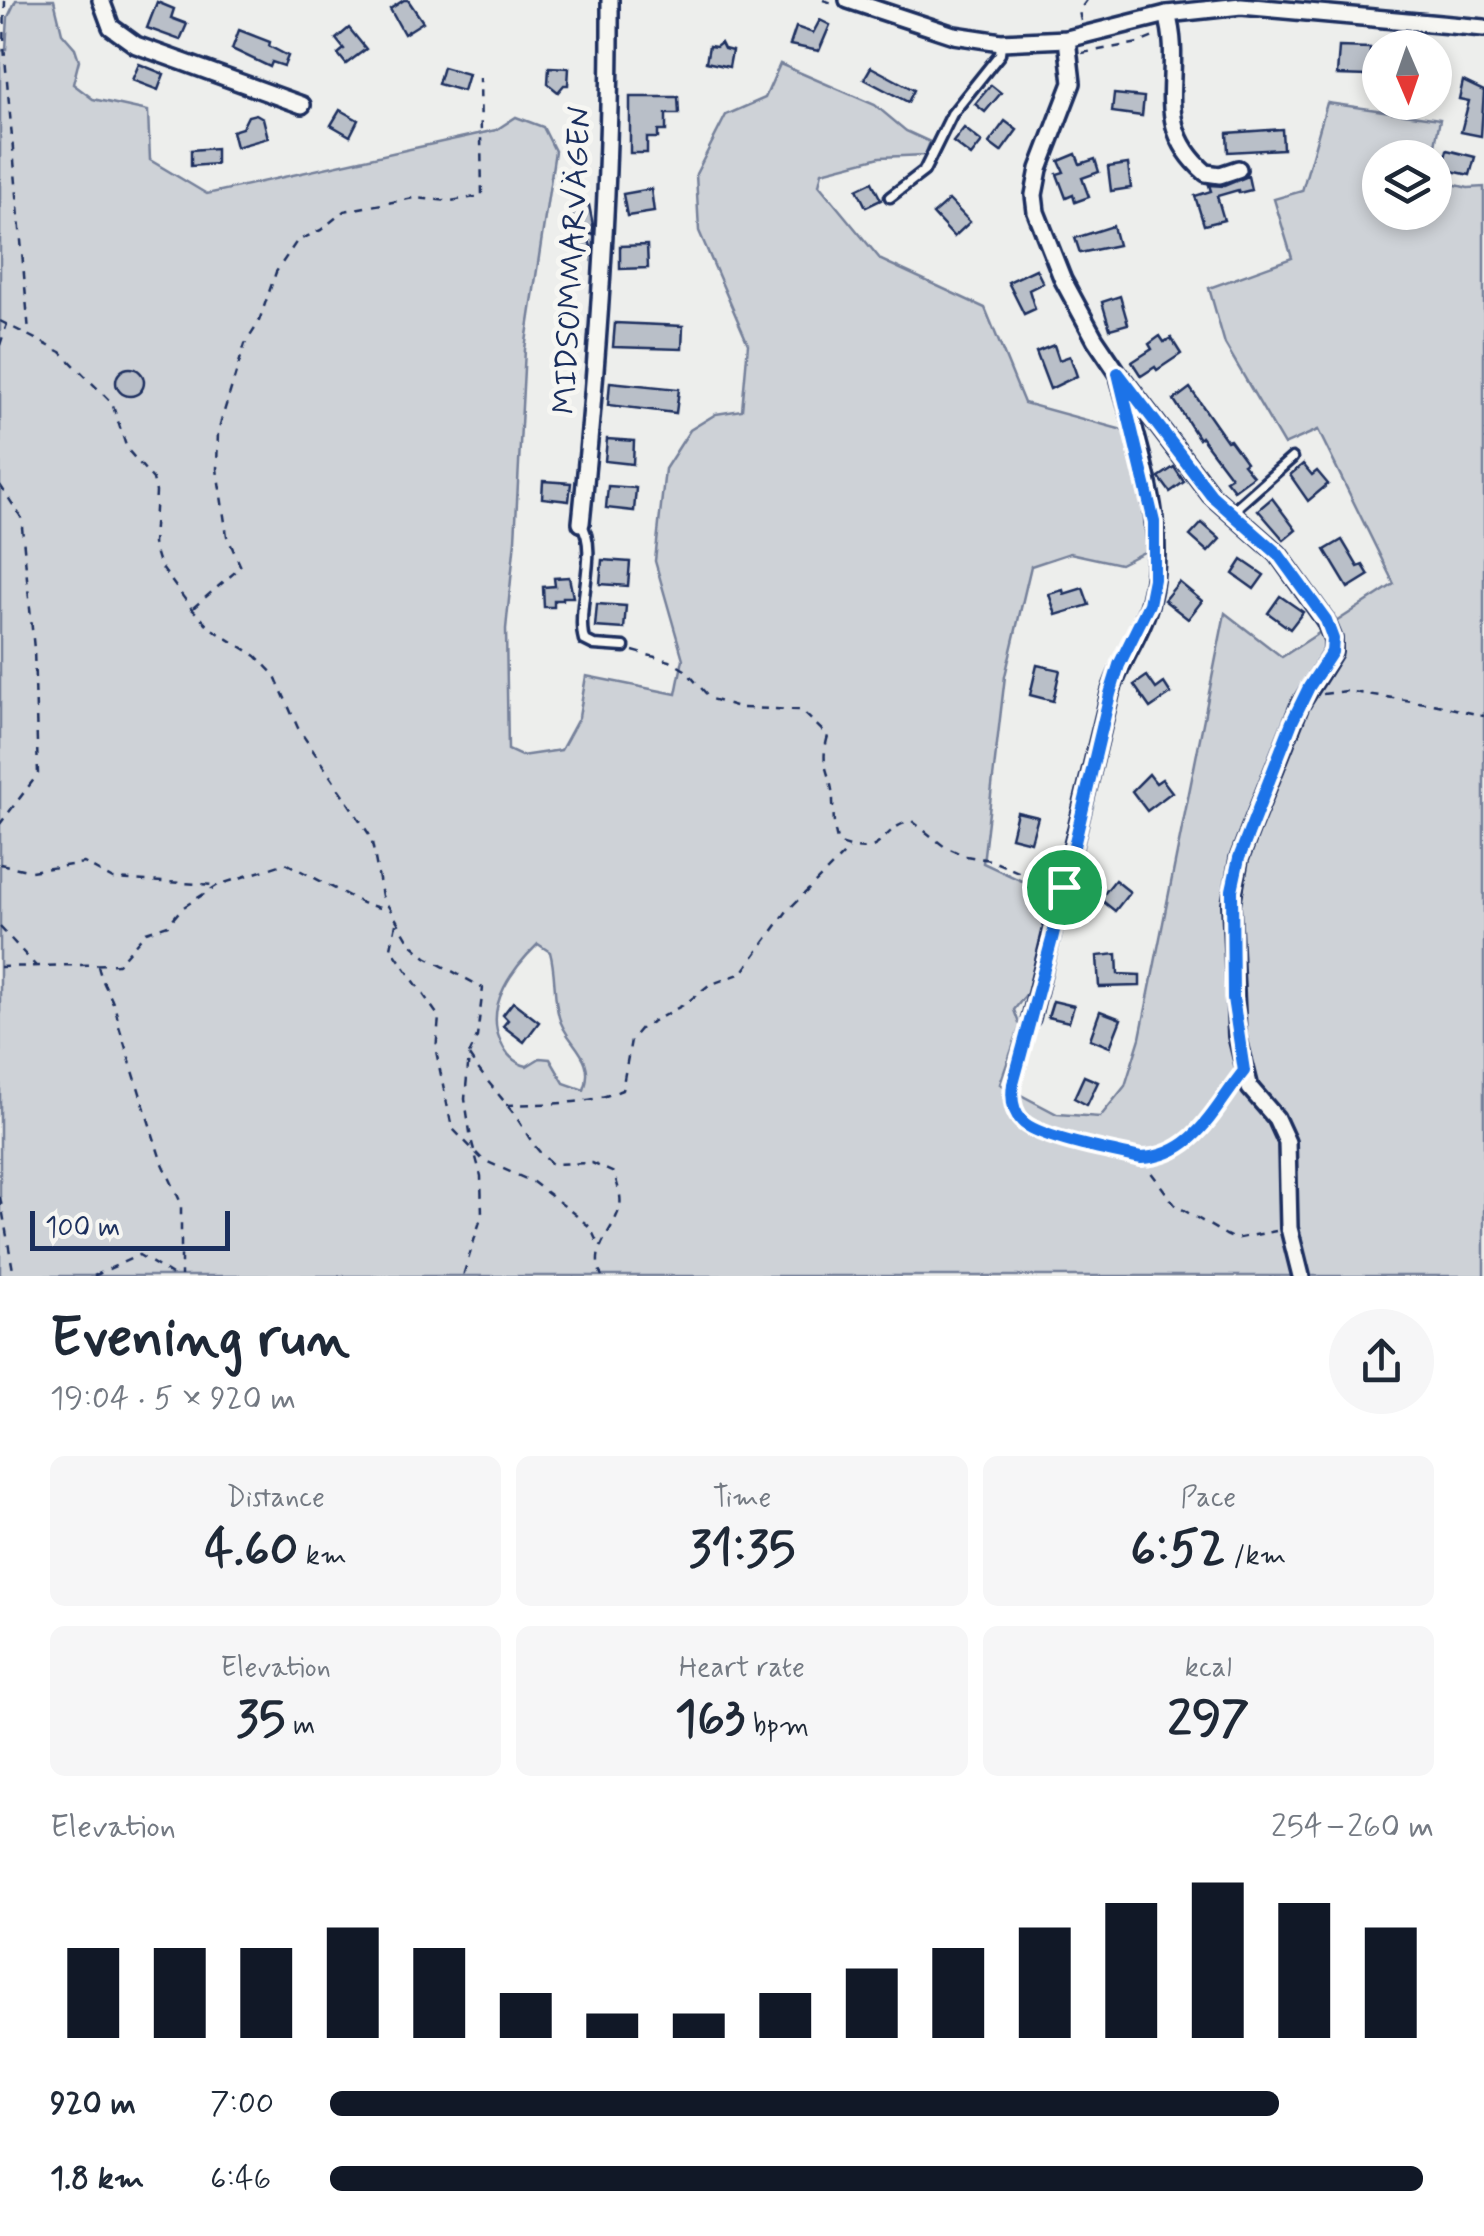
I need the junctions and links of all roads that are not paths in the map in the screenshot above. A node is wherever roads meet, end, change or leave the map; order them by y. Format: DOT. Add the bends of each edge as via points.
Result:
graph roads {
  1 [pos="101,0"];
  2 [pos="610,0"];
  3 [pos="848,0"];
  4 [pos="1167,14"];
  5 [pos="1484,28"];
  6 [pos="1068,39"];
  7 [pos="1002,42"];
  8 [pos="302,105"];
  9 [pos="1238,169"];
  10 [pos="890,197"];
  11 [pos="1118,373"];
  12 [pos="1292,458"];
  13 [pos="1230,513"];
  14 [pos="581,524"];
  15 [pos="624,647"];
  16 [pos="1031,1018"];
  17 [pos="1301,1276"];
  1 -- 8 [label="street" via="111,27 136,45"];
  2 -- 14 [label="street, MIDSOMMARVÄGEN" via="609,140"];
  3 -- 7 [label="street" via="954,35"];
  4 -- 5 [label="street" via="1269,6"];
  4 -- 6 [label="street"];
  4 -- 9 [label="street" via="1177,137 1206,173"];
  6 -- 7 [label="street"];
  6 -- 11 [label="street" via="1072,83 1035,183 1036,212 1063,280"];
  7 -- 10 [label="lane" via="1000,54 952,114 924,171"];
  11 -- 13 [label="street"];
  11 -- 16 [label="street" via="1154,522 1154,579 1110,694"];
  12 -- 13 [label="lane"];
  13 -- 17 [label="street" via="1278,554 1333,639 1292,722 1232,890 1233,998 1244,1071 1287,1142 1290,1228"];
  14 -- 15 [label="lane" via="588,540 584,640"];
}
